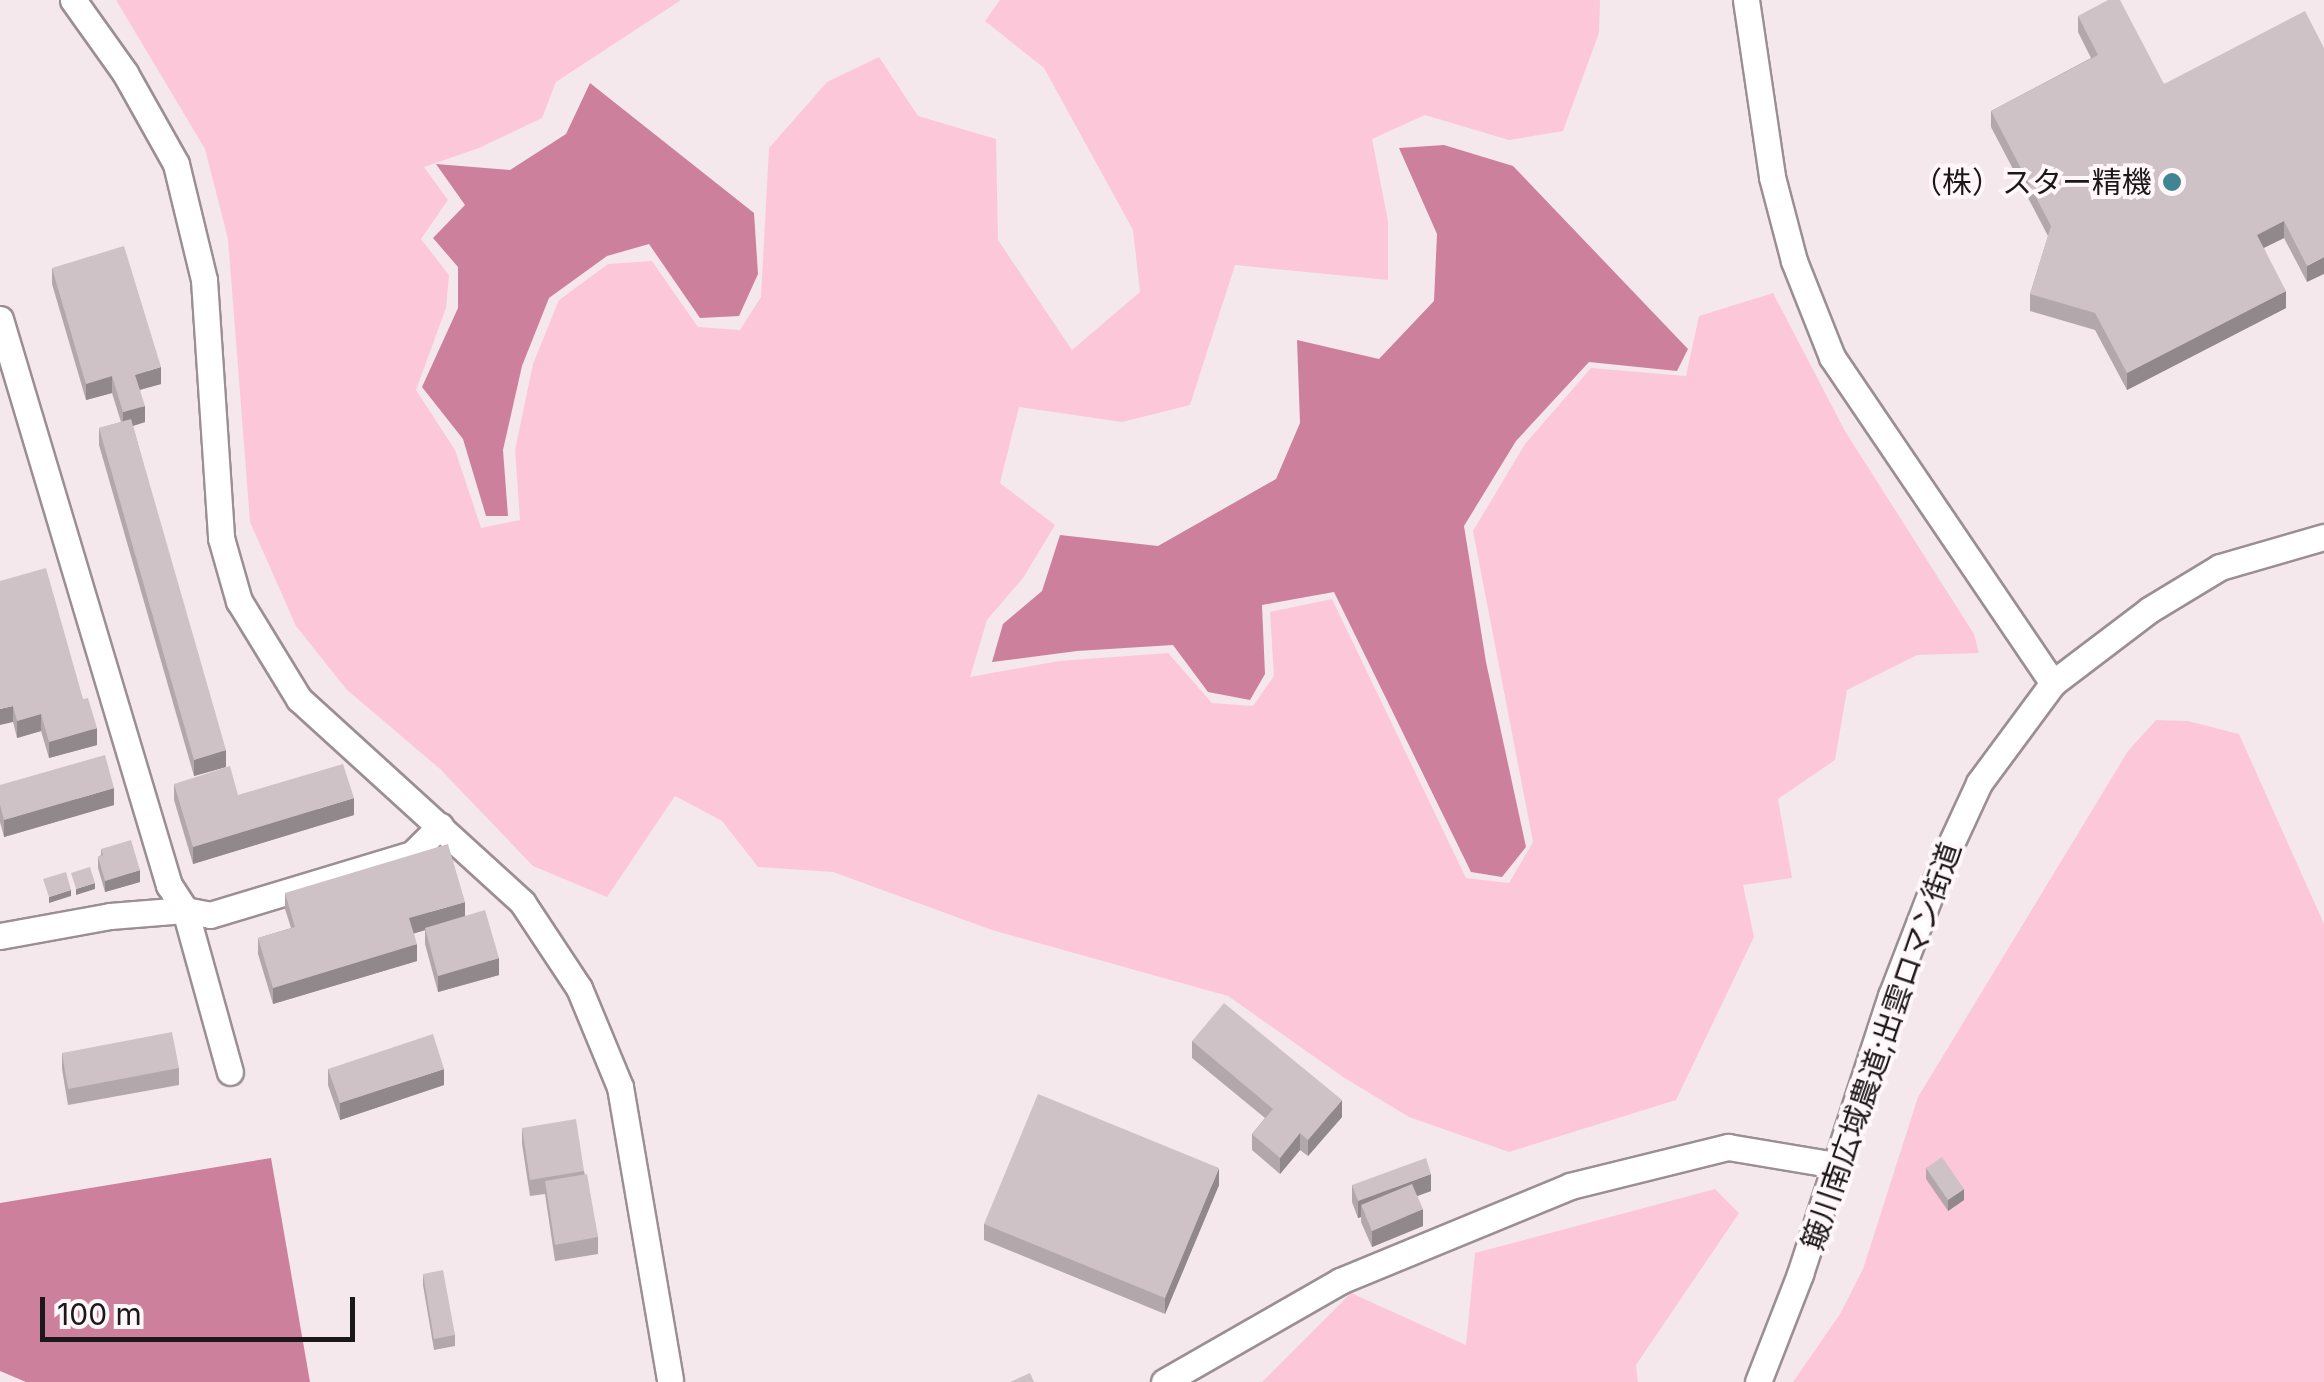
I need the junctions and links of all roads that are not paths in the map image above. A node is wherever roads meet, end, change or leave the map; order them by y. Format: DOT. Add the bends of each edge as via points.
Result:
graph roads {
  1 [pos="74,0"];
  2 [pos="1746,0"];
  3 [pos="0,319"];
  4 [pos="8,373"];
  5 [pos="2324,537"];
  6 [pos="2053,683"];
  7 [pos="440,826"];
  8 [pos="185,910"];
  9 [pos="0,936"];
  10 [pos="230,1072"];
  11 [pos="1835,1165"];
  12 [pos="667,1381"];
  13 [pos="1164,1382"];
  14 [pos="1758,1382"];
  1 -- 7 [label="street" via="125,72 176,164 204,280 221,538 239,601 299,699"];
  2 -- 6 [label="street" via="1772,176 1794,261 1832,357"];
  3 -- 4 [label="street"];
  4 -- 8 [label="street" via="168,885"];
  5 -- 6 [label="street, 簸川南広域農道;出雲ロマン街道" via="2220,567 2149,610"];
  6 -- 11 [label="street, 簸川南広域農道;出雲ロマン街道" via="1978,783 1891,996"];
  7 -- 8 [label="street" via="412,854 210,915"];
  7 -- 12 [label="street" via="522,902 579,988 620,1086"];
  8 -- 9 [label="street"];
  8 -- 10 [label="street"];
  11 -- 13 [label="street" via="1728,1147 1570,1186 1340,1281"];
  11 -- 14 [label="street, 簸川南広域農道;出雲ロマン街道"];
}
